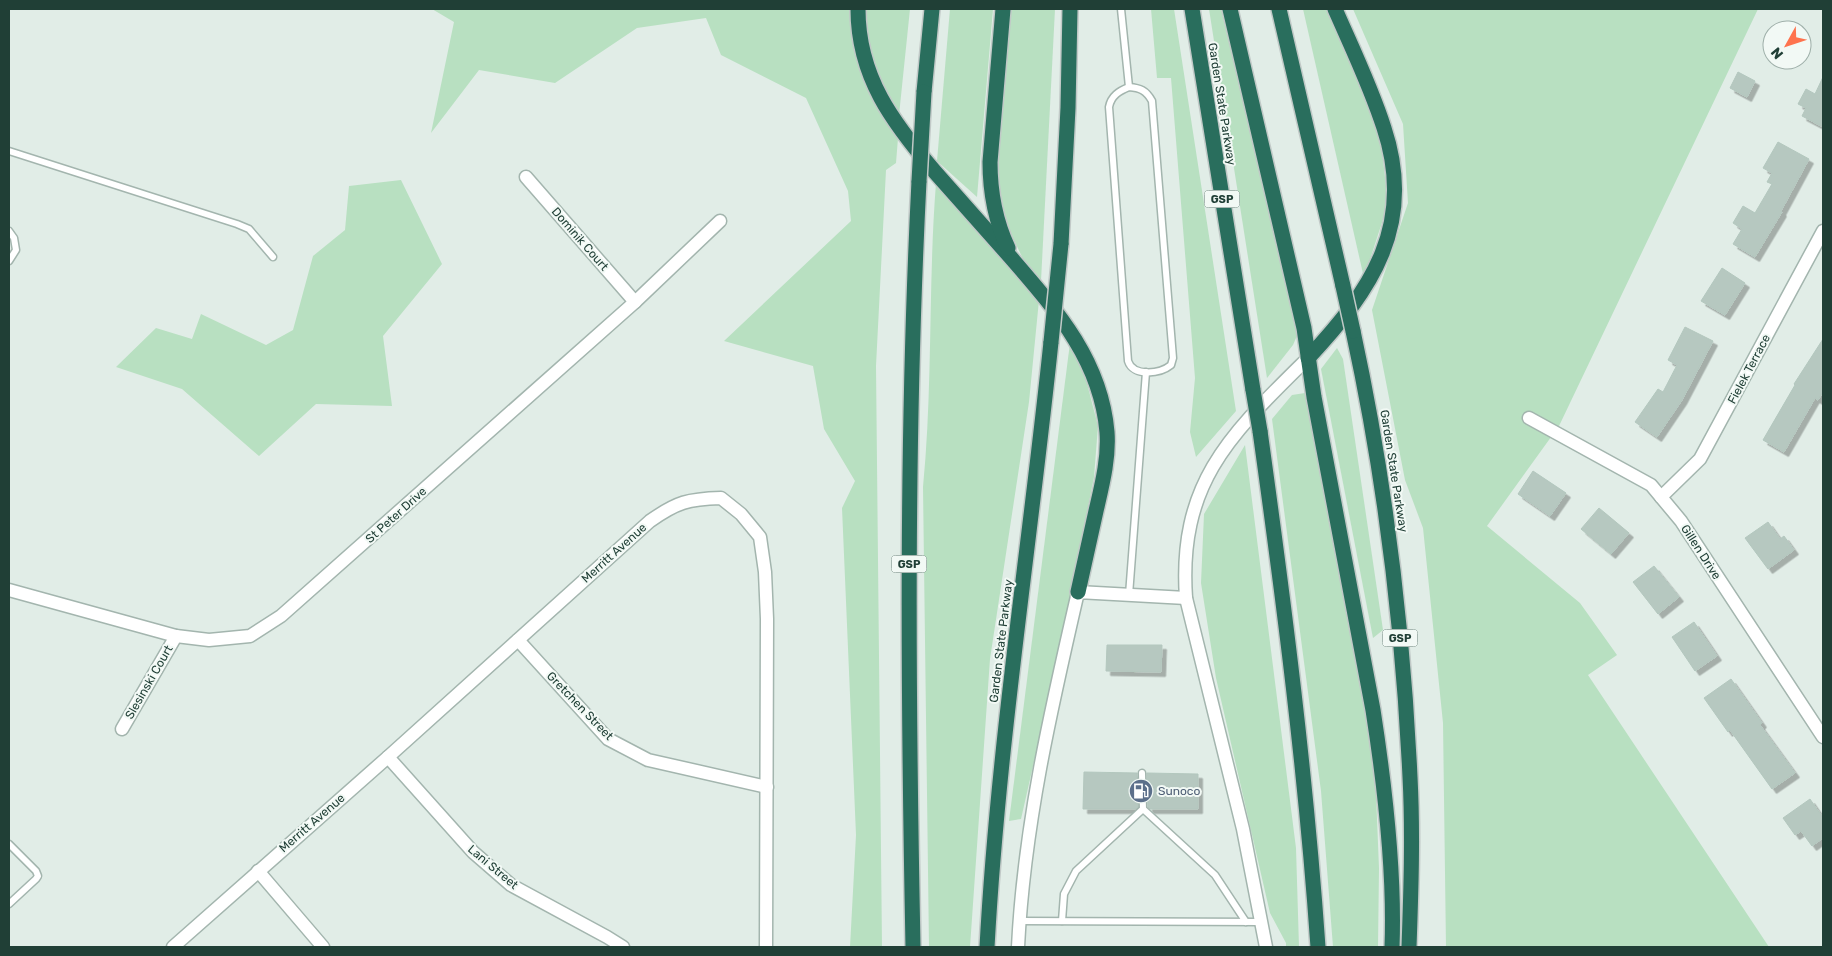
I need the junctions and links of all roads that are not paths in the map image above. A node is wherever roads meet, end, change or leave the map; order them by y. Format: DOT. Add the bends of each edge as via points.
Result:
graph roads {
  1 [pos="858,9"];
  2 [pos="932,9"];
  3 [pos="1003,9"];
  4 [pos="1070,9"];
  5 [pos="1121,9"];
  6 [pos="1192,9"];
  7 [pos="1230,9"];
  8 [pos="1278,9"];
  9 [pos="1335,9"];
  10 [pos="1129,87"];
  11 [pos="9,152"];
  12 [pos="526,177"];
  13 [pos="720,221"];
  14 [pos="9,231"];
  15 [pos="1823,231"];
  16 [pos="273,257"];
  17 [pos="9,261"];
  18 [pos="1013,261"];
  19 [pos="635,302"];
  20 [pos="1308,358"];
  21 [pos="1146,372"];
  22 [pos="1529,418"];
  23 [pos="1661,498"];
  24 [pos="9,590"];
  25 [pos="1078,592"];
  26 [pos="1129,595"];
  27 [pos="1186,598"];
  28 [pos="176,636"];
  29 [pos="518,640"];
  30 [pos="122,729"];
  31 [pos="1821,731"];
  32 [pos="388,757"];
  33 [pos="1142,773"];
  34 [pos="767,787"];
  35 [pos="1143,809"];
  36 [pos="9,844"];
  37 [pos="258,871"];
  38 [pos="9,904"];
  39 [pos="1019,921"];
  40 [pos="1062,921"];
  41 [pos="1246,922"];
  42 [pos="1262,922"];
  43 [pos="173,947"];
  44 [pos="323,947"];
  45 [pos="623,947"];
  46 [pos="766,947"];
  47 [pos="913,947"];
  48 [pos="988,947"];
  49 [pos="1018,947"];
  50 [pos="1266,947"];
  51 [pos="1318,947"];
  52 [pos="1392,947"];
  53 [pos="1410,947"];
  1 -- 18 [label="highway" via="867,66 892,118"];
  2 -- 47 [label="highway, GSP, bridge" via="924,92 912,364 909,592"];
  3 -- 18 [label="highway" via="990,180 999,227"];
  4 -- 48 [label="highway, Garden State Parkway, bridge" via="1061,244 996,817"];
  5 -- 10 [label="lane"];
  6 -- 51 [label="highway, Garden State Parkway / GSP, bridge" via="1260,431 1283,598 1303,768"];
  7 -- 20 [label="highway"];
  8 -- 53 [label="highway, Garden State Parkway / GSP, bridge" via="1343,286 1375,442 1398,610 1410,779"];
  9 -- 20 [label="highway" via="1384,128 1392,162 1395,197 1389,234 1371,279"];
  10 -- 21 [label="lane" via="1110,100 1109,107 1128,361 1135,371"];
  10 -- 21 [label="lane" via="1140,88 1152,100 1173,358 1166,369"];
  11 -- 16 [label="lane" via="249,229"];
  12 -- 19 [label="street, Dominik Court"];
  13 -- 19 [label="street, St Peter Drive"];
  14 -- 17 [label="lane" via="16,250"];
  15 -- 23 [label="street, Fielek Terrace" via="1700,459"];
  18 -- 25 [label="highway" via="1053,306 1081,347 1098,387 1105,418 1107,448 1103,482"];
  19 -- 28 [label="street, St Peter Drive" via="281,616 250,636 209,640"];
  20 -- 27 [label="street" via="1248,419 1209,472 1190,526 1185,563"];
  20 -- 52 [label="highway" via="1379,748 1392,898"];
  21 -- 26 [label="lane"];
  22 -- 23 [label="street, Gillen Drive" via="1651,485"];
  23 -- 31 [label="street, Gillen Drive" via="1681,521"];
  24 -- 28 [label="street, St Peter Drive"];
  25 -- 26 [label="street"];
  25 -- 39 [label="street" via="1034,792"];
  26 -- 27 [label="street"];
  27 -- 42 [label="street" via="1243,829"];
  28 -- 30 [label="street, Slesinski Court"];
  29 -- 32 [label="street, Merritt Avenue"];
  29 -- 34 [label="street, Gretchen Street" via="608,739 648,760"];
  29 -- 34 [label="street, Merritt Avenue" via="650,521 669,508 694,498 721,498 741,514 760,538 767,618"];
  32 -- 37 [label="street, Merritt Avenue"];
  32 -- 45 [label="street, Lani Street" via="473,852 511,885"];
  33 -- 35 [label="lane"];
  34 -- 46 [label="street, Merritt Avenue"];
  35 -- 40 [label="lane" via="1076,871 1064,894"];
  35 -- 41 [label="lane" via="1215,875"];
  36 -- 38 [label="lane" via="38,876"];
  37 -- 43 [label="street, Merritt Avenue"];
  37 -- 44 [label="street"];
  39 -- 40 [label="lane"];
  39 -- 49 [label="street"];
  40 -- 41 [label="lane"];
  41 -- 42 [label="lane"];
  42 -- 50 [label="street"];
}
